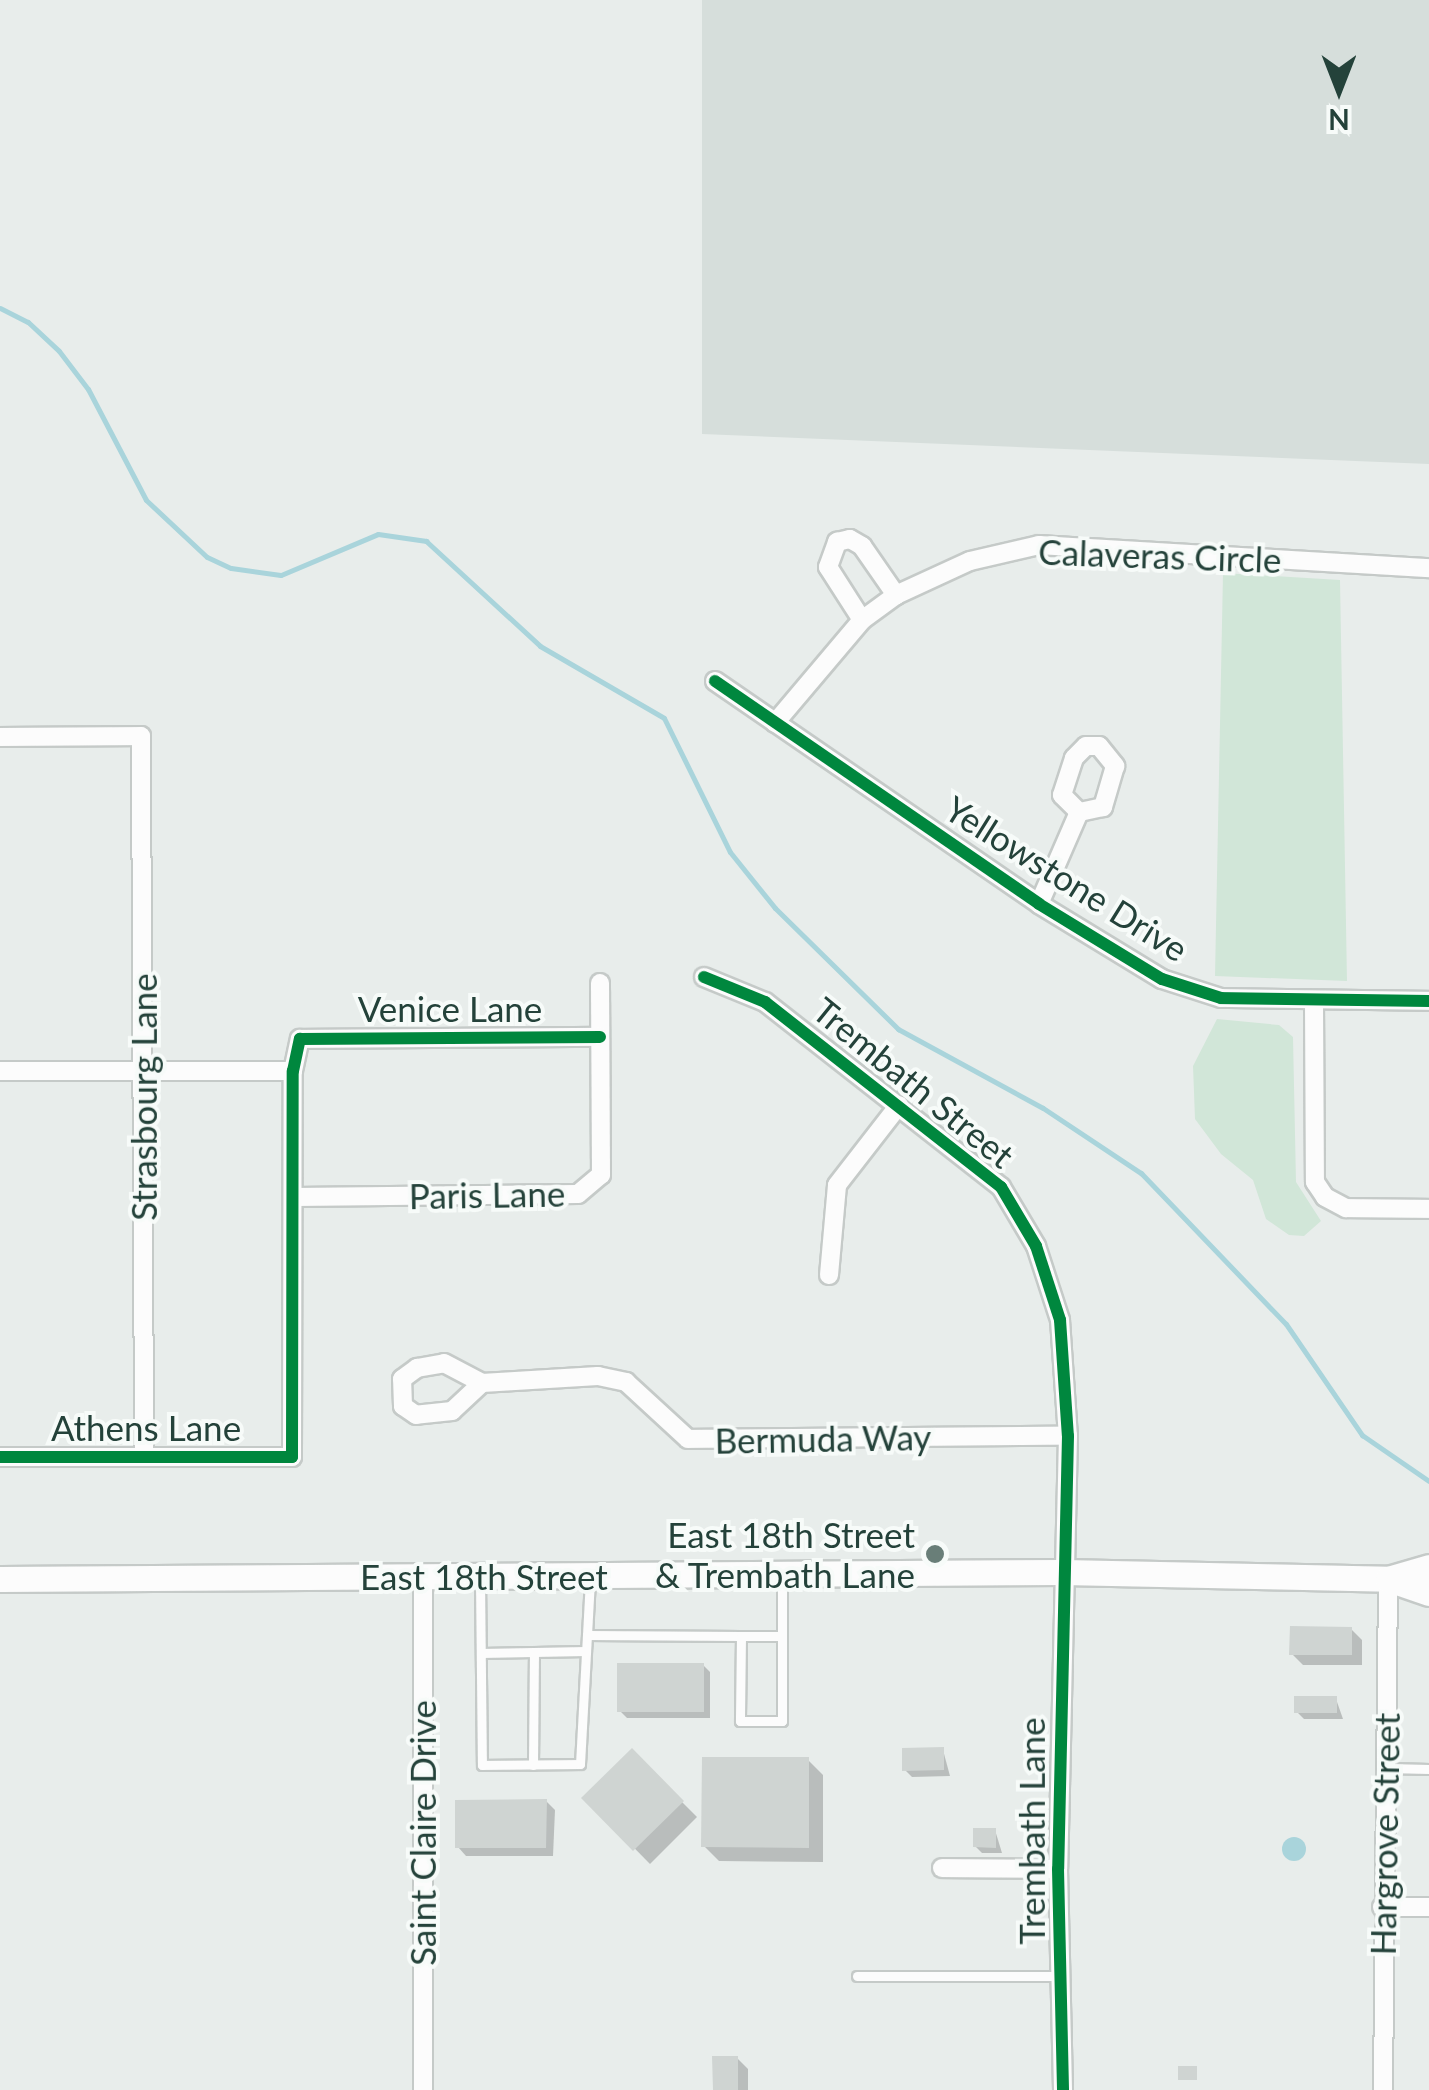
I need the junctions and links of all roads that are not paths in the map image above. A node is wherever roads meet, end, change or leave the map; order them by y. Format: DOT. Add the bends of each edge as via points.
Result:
graph roads {
  1 [pos="1429,568"];
  2 [pos="896,596"];
  3 [pos="862,620"];
  4 [pos="715,681"];
  5 [pos="775,723"];
  6 [pos="0,737"];
  7 [pos="1079,812"];
  8 [pos="1039,904"];
  9 [pos="704,977"];
  10 [pos="600,983"];
  11 [pos="1429,1002"];
  12 [pos="1314,1003"];
  13 [pos="600,1037"];
  14 [pos="0,1071"];
  15 [pos="292,1071"];
  16 [pos="143,1072"];
  17 [pos="899,1105"];
  18 [pos="295,1197"];
  19 [pos="1429,1209"];
  20 [pos="829,1275"];
  21 [pos="482,1383"];
  22 [pos="1068,1436"];
  23 [pos="0,1457"];
  24 [pos="144,1457"];
  25 [pos="1429,1566"];
  26 [pos="1063,1572"];
  27 [pos="782,1574"];
  28 [pos="590,1575"];
  29 [pos="423,1576"];
  30 [pos="480,1576"];
  31 [pos="1388,1579"];
  32 [pos="0,1580"];
  33 [pos="1429,1593"];
  34 [pos="587,1635"];
  35 [pos="741,1636"];
  36 [pos="781,1636"];
  37 [pos="586,1651"];
  38 [pos="534,1652"];
  39 [pos="480,1653"];
  40 [pos="533,1764"];
  41 [pos="1384,1768"];
  42 [pos="1429,1770"];
  43 [pos="942,1868"];
  44 [pos="1058,1869"];
  45 [pos="1382,1907"];
  46 [pos="1429,1908"];
  47 [pos="857,1976"];
  48 [pos="1060,1976"];
  49 [pos="423,2090"];
  50 [pos="1063,2090"];
  51 [pos="1383,2090"];
  1 -- 2 [label="street, Calaveras Circle" via="1038,545 970,562"];
  2 -- 3 [label="street, Calaveras Circle"];
  2 -- 3 [label="street" via="862,546 837,542 828,567"];
  3 -- 5 [label="street, Calaveras Circle"];
  4 -- 5 [label="street, Yellowstone Drive"];
  5 -- 8 [label="street, Yellowstone Drive"];
  6 -- 16 [label="street, Strasbourg Lane" via="141,736"];
  7 -- 8 [label="street"];
  8 -- 12 [label="street, Yellowstone Drive" via="1162,979 1221,998"];
  9 -- 17 [label="street, Trembath Street" via="766,1002"];
  10 -- 13 [label="street, Paris Lane"];
  11 -- 12 [label="street, Yellowstone Drive"];
  12 -- 19 [label="street" via="1315,1182 1325,1197 1346,1208"];
  13 -- 15 [label="street, Venice Lane" via="300,1039"];
  13 -- 18 [label="street, Paris Lane" via="601,1176 578,1194"];
  14 -- 16 [label="street"];
  15 -- 16 [label="street"];
  15 -- 18 [label="street"];
  16 -- 24 [label="street, Strasbourg Lane"];
  17 -- 20 [label="street" via="838,1186"];
  17 -- 22 [label="street, Trembath Street" via="1001,1188 1036,1246 1060,1320"];
  18 -- 24 [label="street, Athens Lane" via="292,1457"];
  21 -- 22 [label="street, Bermuda Way" via="598,1376 626,1382 688,1439"];
  22 -- 26 [label="street, Trembath Street"];
  23 -- 24 [label="street, Athens Lane"];
  25 -- 31 [label="main road, East 18th Street"];
  26 -- 27 [label="main road, East 18th Street"];
  26 -- 31 [label="main road, East 18th Street"];
  26 -- 44 [label="street, Trembath Lane"];
  27 -- 28 [label="main road, East 18th Street"];
  27 -- 36 [label="lane"];
  28 -- 30 [label="main road, East 18th Street"];
  28 -- 34 [label="lane"];
  29 -- 30 [label="main road, East 18th Street"];
  29 -- 32 [label="main road, East 18th Street"];
  29 -- 49 [label="street, Saint Claire Drive"];
  30 -- 39 [label="lane"];
  31 -- 33 [label="main road, East 18th Street"];
  31 -- 41 [label="street, Hargrove Street"];
  34 -- 35 [label="lane"];
  34 -- 37 [label="lane"];
  35 -- 36 [label="lane"];
  35 -- 36 [label="lane" via="740,1721 782,1721"];
  37 -- 38 [label="lane"];
  37 -- 40 [label="lane" via="580,1764"];
  38 -- 39 [label="lane"];
  38 -- 40 [label="lane"];
  39 -- 40 [label="lane" via="482,1765"];
  41 -- 42 [label="lane"];
  41 -- 45 [label="street, Hargrove Street"];
  43 -- 44 [label="street"];
  44 -- 48 [label="street, Trembath Lane"];
  45 -- 46 [label="street"];
  45 -- 51 [label="street, Hargrove Street"];
  47 -- 48 [label="lane"];
  48 -- 50 [label="street, Trembath Lane"];
}
